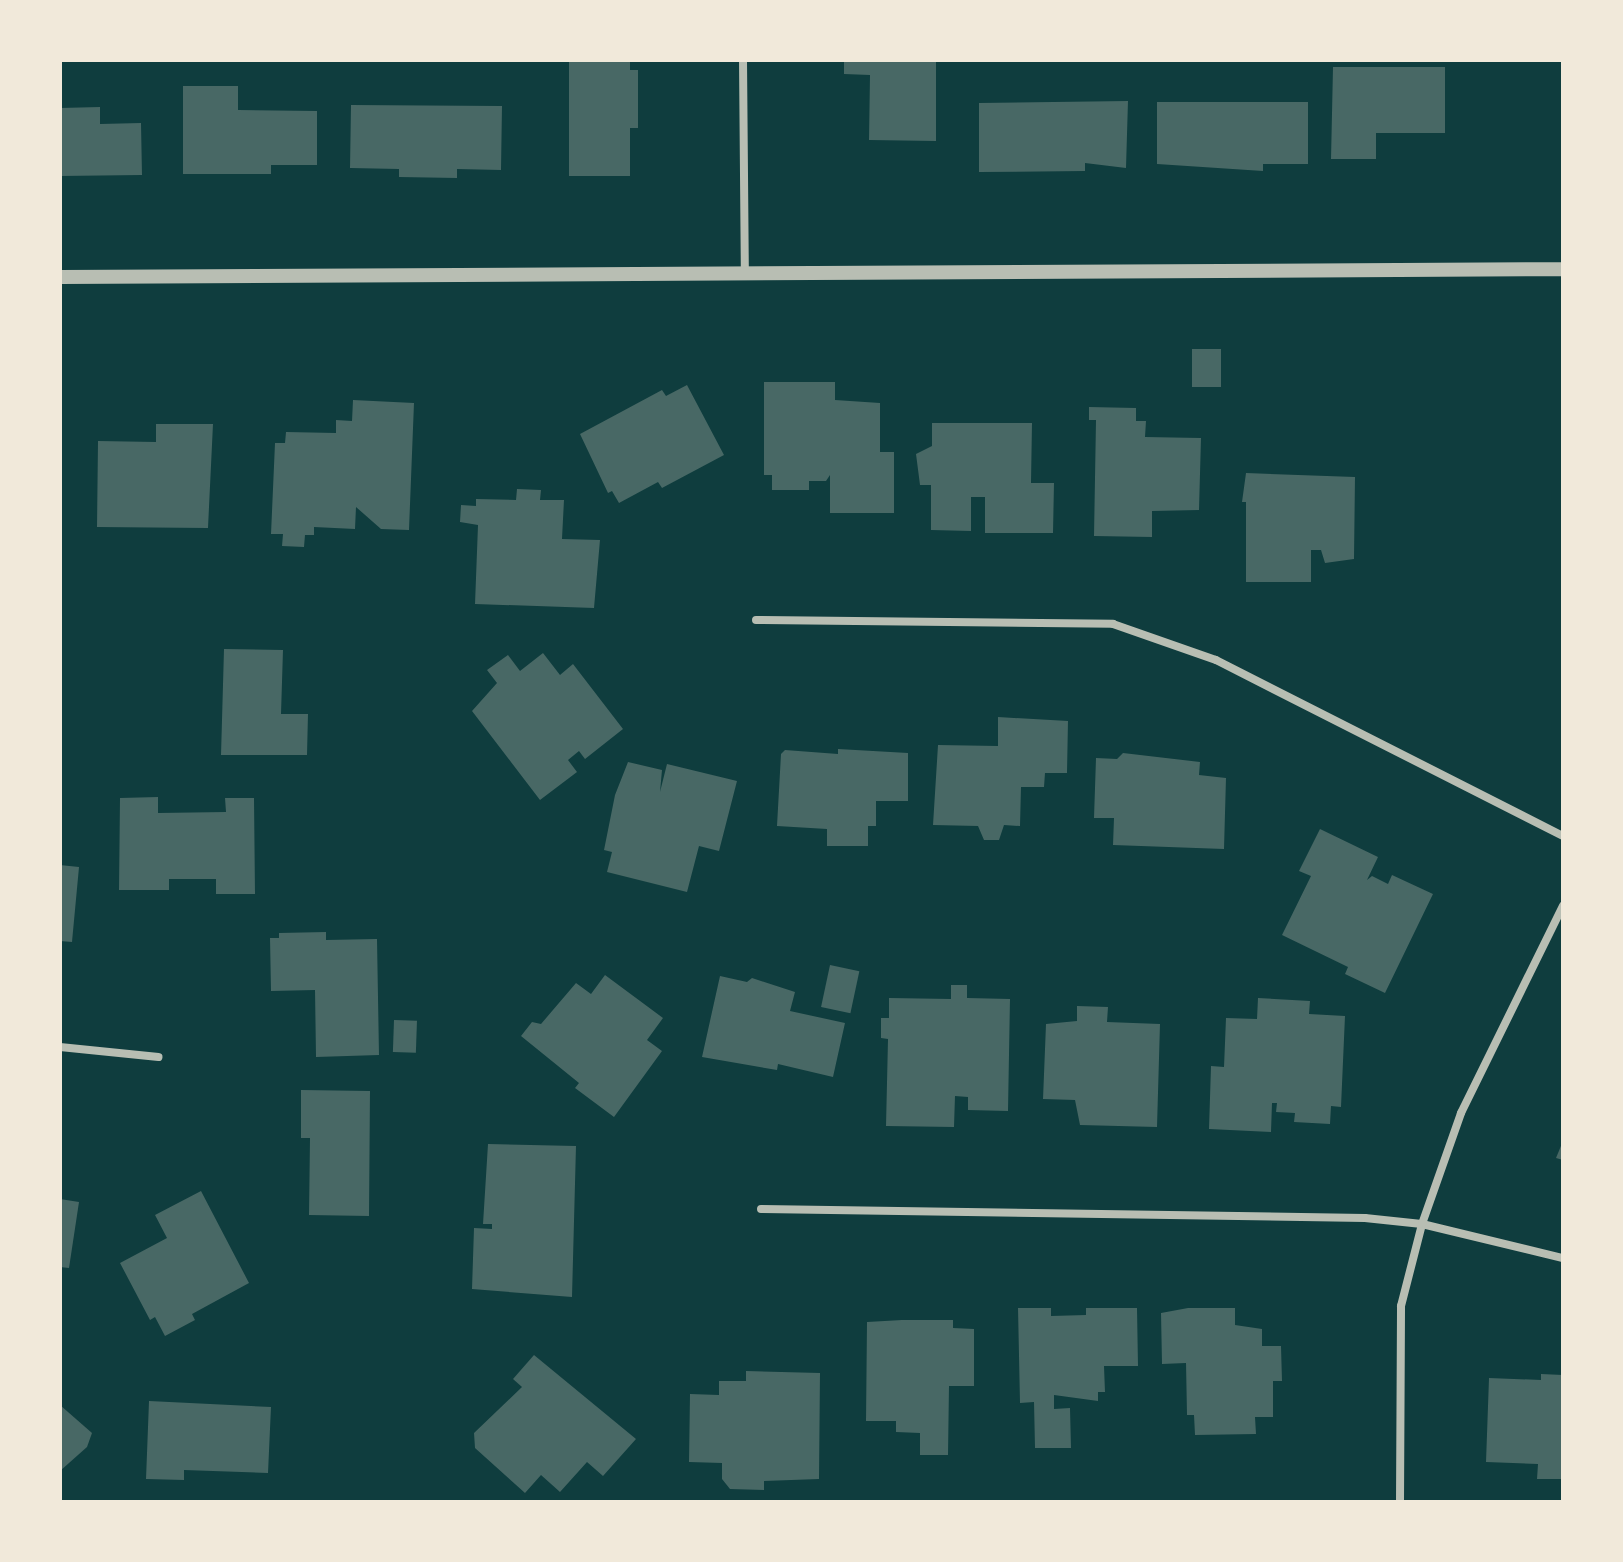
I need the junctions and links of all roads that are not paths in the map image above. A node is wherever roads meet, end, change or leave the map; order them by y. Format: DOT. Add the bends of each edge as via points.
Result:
graph roads {
  1 [pos="743,60"];
  2 [pos="1563,269"];
  3 [pos="745,273"];
  4 [pos="60,277"];
  5 [pos="756,620"];
  6 [pos="1563,836"];
  7 [pos="1563,906"];
  8 [pos="60,1047"];
  9 [pos="158,1057"];
  10 [pos="761,1209"];
  11 [pos="1422,1224"];
  12 [pos="1563,1258"];
  13 [pos="1400,1502"];
  1 -- 3 [label="street"];
  2 -- 3 [label="street"];
  3 -- 4 [label="street"];
  5 -- 6 [label="street" via="1113,624 1216,660"];
  7 -- 11 [label="street" via="1461,1113"];
  8 -- 9 [label="street"];
  10 -- 11 [label="street" via="1365,1218"];
  11 -- 12 [label="street"];
  11 -- 13 [label="street" via="1401,1306"];
}
